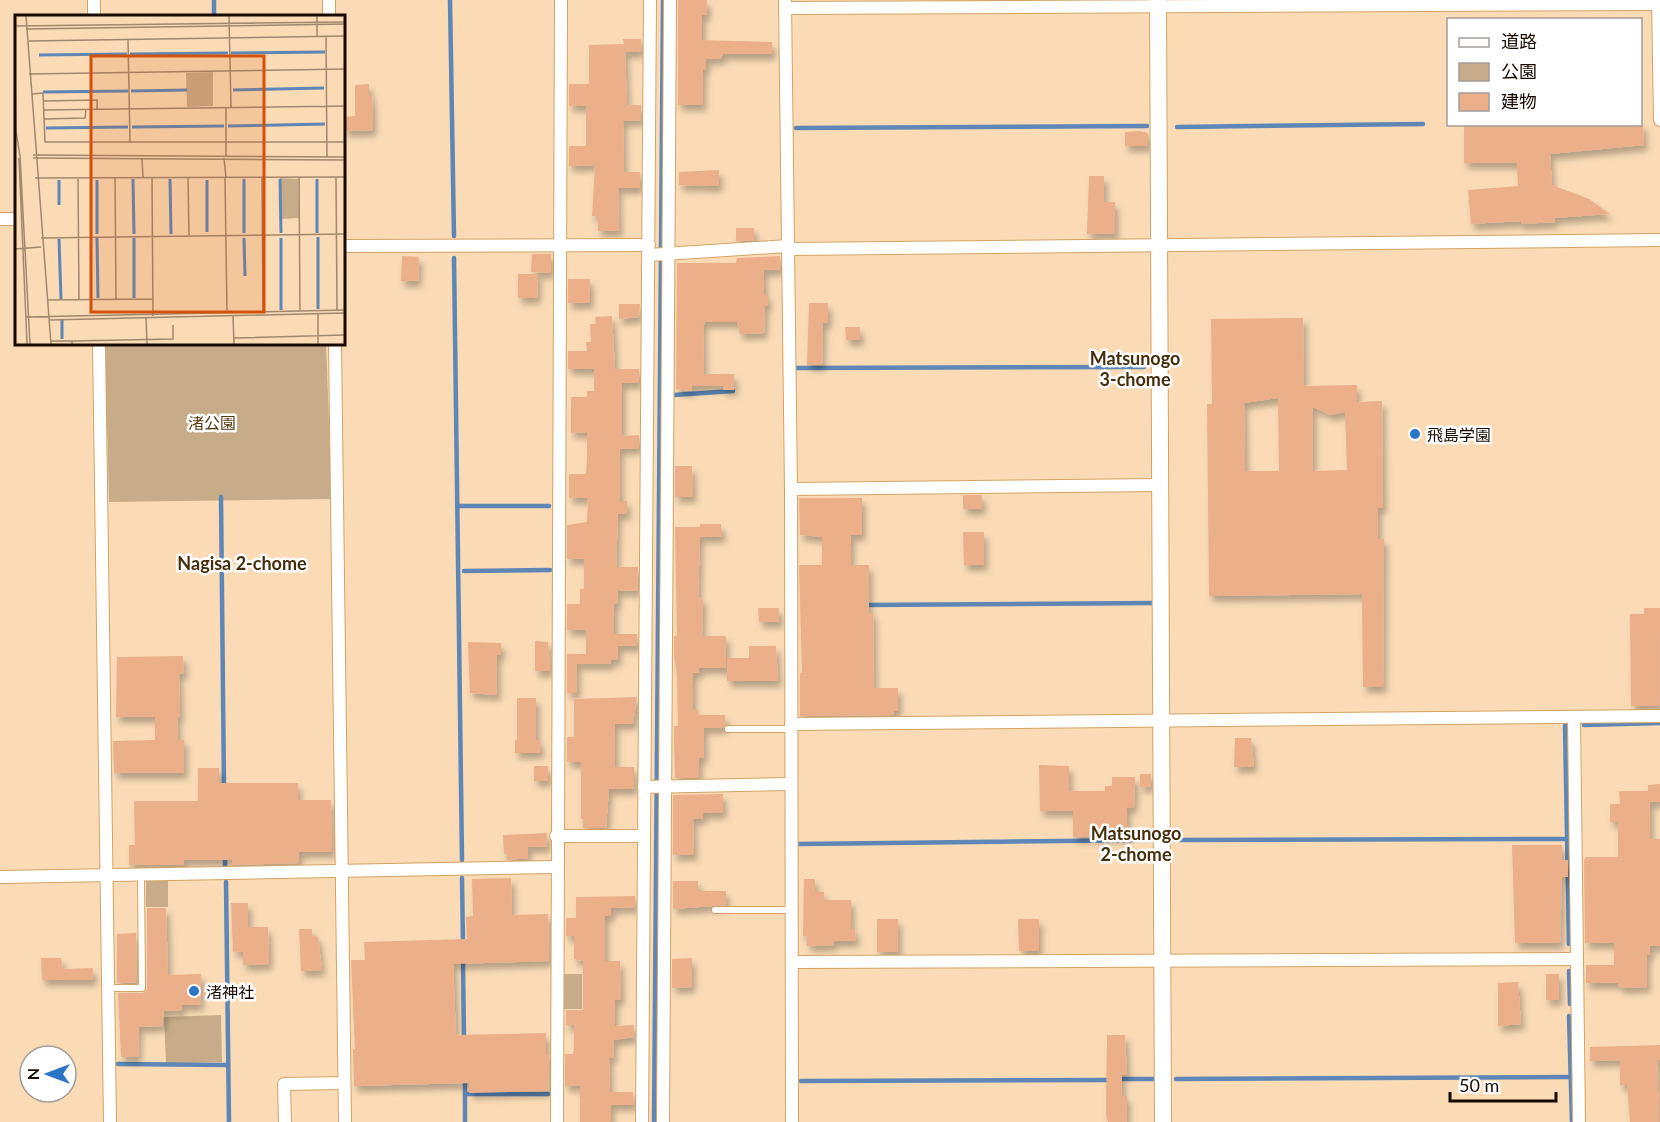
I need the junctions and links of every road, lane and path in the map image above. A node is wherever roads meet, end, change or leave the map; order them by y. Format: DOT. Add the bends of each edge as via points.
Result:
graph roads {
  1 [pos="329,0"];
  2 [pos="561,0"];
  3 [pos="650,0"];
  4 [pos="670,0"];
  5 [pos="1658,2"];
  6 [pos="785,4"];
  7 [pos="1158,4"];
  8 [pos="330,15"];
  9 [pos="1660,120"];
  10 [pos="1660,240"];
  11 [pos="1162,245"];
  12 [pos="345,246"];
  13 [pos="560,246"];
  14 [pos="788,247"];
  15 [pos="657,252"];
  16 [pos="99,345"];
  17 [pos="335,345"];
  18 [pos="1160,485"];
  19 [pos="790,489"];
  20 [pos="1660,716"];
  21 [pos="1574,719"];
  22 [pos="1161,720"];
  23 [pos="791,726"];
  24 [pos="728,729"];
  25 [pos="791,784"];
  26 [pos="656,787"];
  27 [pos="556,836"];
  28 [pos="643,836"];
  29 [pos="556,867"];
  30 [pos="341,870"];
  31 [pos="141,874"];
  32 [pos="106,875"];
  33 [pos="0,877"];
  34 [pos="715,910"];
  35 [pos="792,910"];
  36 [pos="1577,959"];
  37 [pos="1162,961"];
  38 [pos="792,962"];
  39 [pos="108,988"];
  40 [pos="344,1083"];
  41 [pos="110,1122"];
  42 [pos="285,1122"];
  43 [pos="345,1122"];
  44 [pos="557,1122"];
  45 [pos="642,1122"];
  46 [pos="663,1122"];
  47 [pos="792,1122"];
  48 [pos="1164,1122"];
  49 [pos="1579,1122"];
  1 -- 8 [label="street"];
  2 -- 13 [label="street"];
  3 -- 15 [label="street"];
  4 -- 15 [label="street"];
  5 -- 7 [label="street"];
  5 -- 9 [label="street"];
  6 -- 7 [label="street"];
  6 -- 14 [label="street"];
  7 -- 11 [label="street"];
  10 -- 11 [label="street"];
  11 -- 14 [label="street"];
  11 -- 18 [label="street"];
  12 -- 13 [label="street"];
  13 -- 15 [label="street"];
  13 -- 27 [label="street"];
  14 -- 15 [label="street"];
  14 -- 19 [label="street"];
  15 -- 26 [label="street"];
  15 -- 26 [label="street"];
  16 -- 32 [label="street"];
  17 -- 30 [label="street"];
  18 -- 19 [label="street"];
  18 -- 22 [label="street"];
  19 -- 23 [label="street"];
  20 -- 21 [label="street"];
  21 -- 22 [label="street"];
  21 -- 36 [label="street"];
  22 -- 23 [label="street"];
  22 -- 37 [label="street"];
  23 -- 24 [label="lane"];
  23 -- 25 [label="street"];
  25 -- 26 [label="street"];
  25 -- 35 [label="street"];
  26 -- 28 [label="street"];
  26 -- 46 [label="street"];
  27 -- 28 [label="street"];
  27 -- 29 [label="street"];
  28 -- 45 [label="street"];
  29 -- 30 [label="street"];
  29 -- 44 [label="street"];
  30 -- 31 [label="street"];
  30 -- 40 [label="street"];
  31 -- 32 [label="street"];
  31 -- 39 [label="lane" via="142,988"];
  32 -- 33 [label="street"];
  32 -- 39 [label="street"];
  34 -- 35 [label="lane"];
  35 -- 38 [label="street"];
  36 -- 37 [label="street"];
  36 -- 49 [label="street"];
  37 -- 38 [label="street"];
  37 -- 48 [label="street"];
  38 -- 47 [label="street"];
  39 -- 41 [label="street"];
  40 -- 42 [label="street" via="284,1084"];
  40 -- 43 [label="street"];
}
